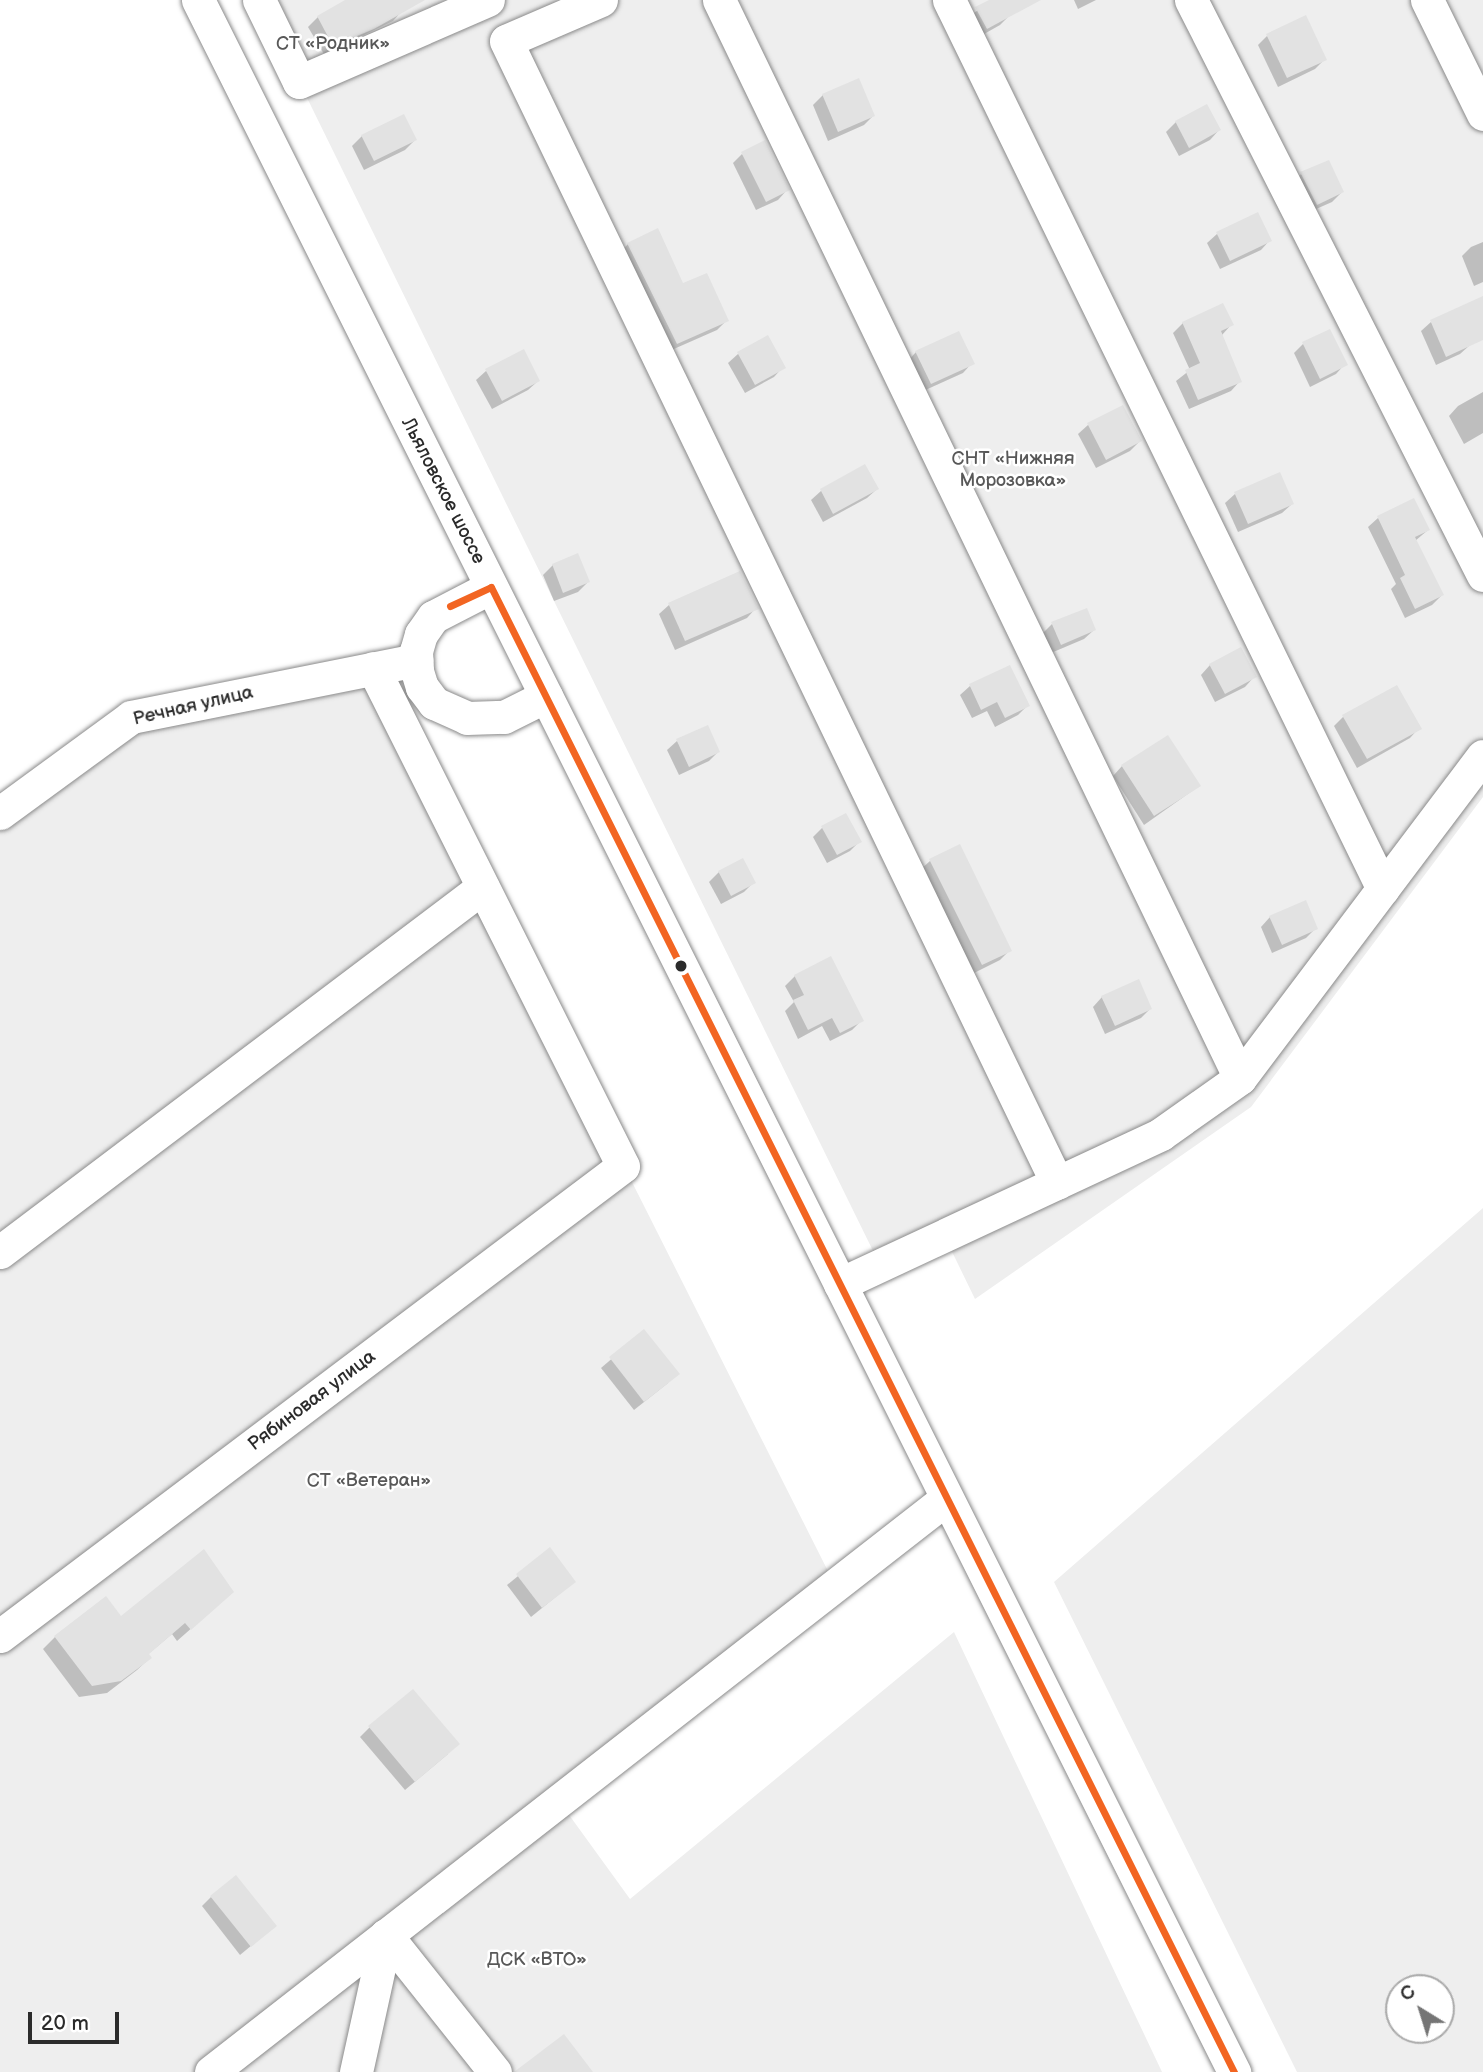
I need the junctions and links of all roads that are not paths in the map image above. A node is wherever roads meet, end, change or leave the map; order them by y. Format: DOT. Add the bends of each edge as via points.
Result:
graph roads {
  1 [pos="198,0"];
  2 [pos="259,0"];
  3 [pos="488,0"];
  4 [pos="601,0"];
  5 [pos="719,0"];
  6 [pos="949,0"];
  7 [pos="1191,0"];
  8 [pos="1427,0"];
  9 [pos="1483,114"];
  10 [pos="1483,575"];
  11 [pos="491,587"];
  12 [pos="416,660"];
  13 [pos="373,668"];
  14 [pos="546,696"];
  15 [pos="1483,756"];
  16 [pos="0,813"];
  17 [pos="483,887"];
  18 [pos="1383,889"];
  19 [pos="1240,1078"];
  20 [pos="1056,1183"];
  21 [pos="0,1252"];
  22 [pos="840,1284"];
  23 [pos="947,1498"];
  24 [pos="0,1636"];
  25 [pos="386,1935"];
  26 [pos="211,2072"];
  27 [pos="356,2072"];
  28 [pos="495,2072"];
  29 [pos="1234,2072"];
  1 -- 11 [label="street, Льяловское шоссе"];
  2 -- 3 [label="street" via="299,82"];
  4 -- 20 [label="street" via="506,41"];
  5 -- 19 [label="street"];
  6 -- 18 [label="street"];
  7 -- 10 [label="street"];
  8 -- 9 [label="street"];
  11 -- 12 [label="street" via="433,617 421,634"];
  11 -- 14 [label="street, Льяловское шоссе"];
  12 -- 13 [label="street, Речная улица"];
  12 -- 14 [label="street" via="422,687 434,703 467,719 504,717"];
  13 -- 16 [label="street, Речная улица" via="131,717"];
  13 -- 17 [label="street"];
  14 -- 22 [label="street, Льяловское шоссе"];
  15 -- 18 [label="street"];
  17 -- 21 [label="street"];
  17 -- 24 [label="street, Рябиновая улица" via="623,1166"];
  18 -- 19 [label="street"];
  19 -- 20 [label="street" via="1161,1134"];
  20 -- 22 [label="street"];
  22 -- 23 [label="street, Льяловское шоссе"];
  23 -- 25 [label="street"];
  23 -- 29 [label="street, Льяловское шоссе"];
  25 -- 26 [label="street"];
  25 -- 27 [label="street"];
  25 -- 28 [label="street"];
}
